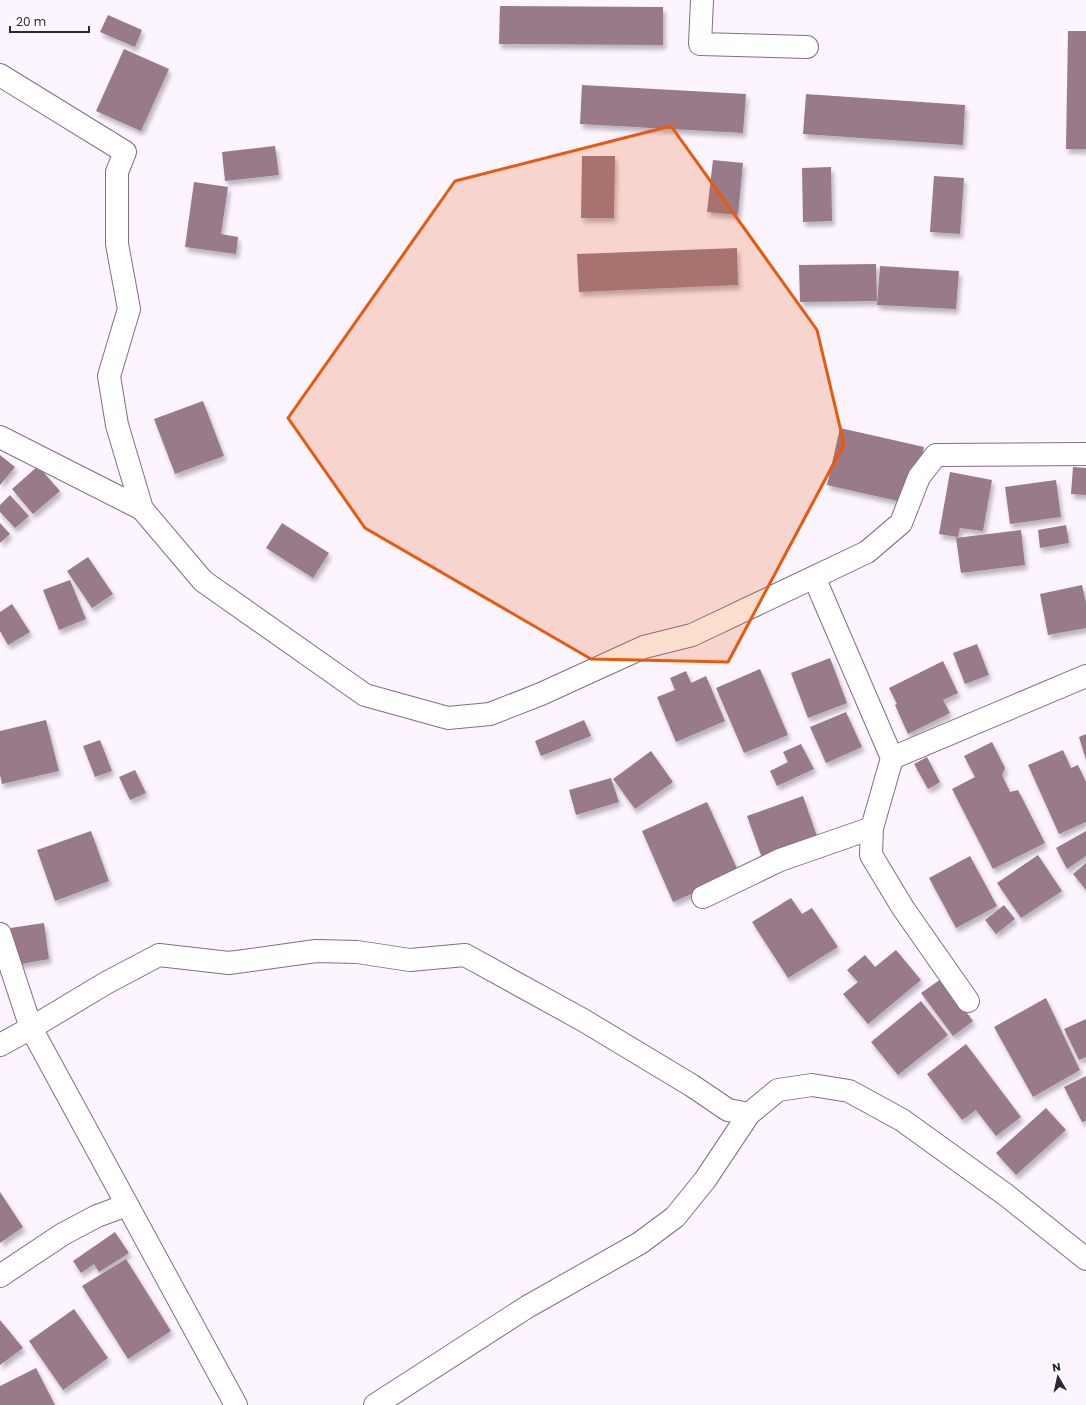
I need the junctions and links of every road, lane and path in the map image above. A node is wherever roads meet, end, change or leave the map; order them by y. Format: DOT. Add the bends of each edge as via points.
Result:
graph roads {
  1 [pos="702,0"];
  2 [pos="807,47"];
  3 [pos="0,75"];
  4 [pos="0,437"];
  5 [pos="1086,454"];
  6 [pos="142,509"];
  7 [pos="814,577"];
  8 [pos="1086,676"];
  9 [pos="892,758"];
  10 [pos="872,828"];
  11 [pos="703,897"];
  12 [pos="0,934"];
  13 [pos="968,1001"];
  14 [pos="31,1028"];
  15 [pos="2,1041"];
  16 [pos="749,1114"];
  17 [pos="128,1206"];
  18 [pos="1086,1259"];
  19 [pos="0,1276"];
  20 [pos="236,1405"];
  21 [pos="375,1405"];
  1 -- 2 [label="street" via="700,44"];
  3 -- 6 [label="street" via="125,152 117,172 117,244 130,309 109,376 117,425"];
  4 -- 6 [label="street"];
  5 -- 7 [label="street" via="936,455 919,477 901,524 867,552"];
  6 -- 7 [label="street" via="203,581 365,695 448,718 490,714 541,694 644,647 692,635"];
  7 -- 9 [label="street"];
  8 -- 9 [label="street"];
  9 -- 10 [label="street"];
  10 -- 11 [label="street" via="780,860"];
  10 -- 13 [label="street" via="871,855 903,908"];
  12 -- 14 [label="street"];
  14 -- 15 [label="street"];
  14 -- 16 [label="street" via="106,983 160,956 229,963 316,951 357,952 410,960 465,955 583,1020 728,1110"];
  14 -- 17 [label="street"];
  16 -- 18 [label="street" via="778,1090 812,1085 849,1091 902,1120 1006,1195"];
  16 -- 21 [label="street" via="705,1180 675,1217 640,1243 528,1307"];
  17 -- 19 [label="street" via="97,1216 63,1234"];
  17 -- 20 [label="street"];
}
